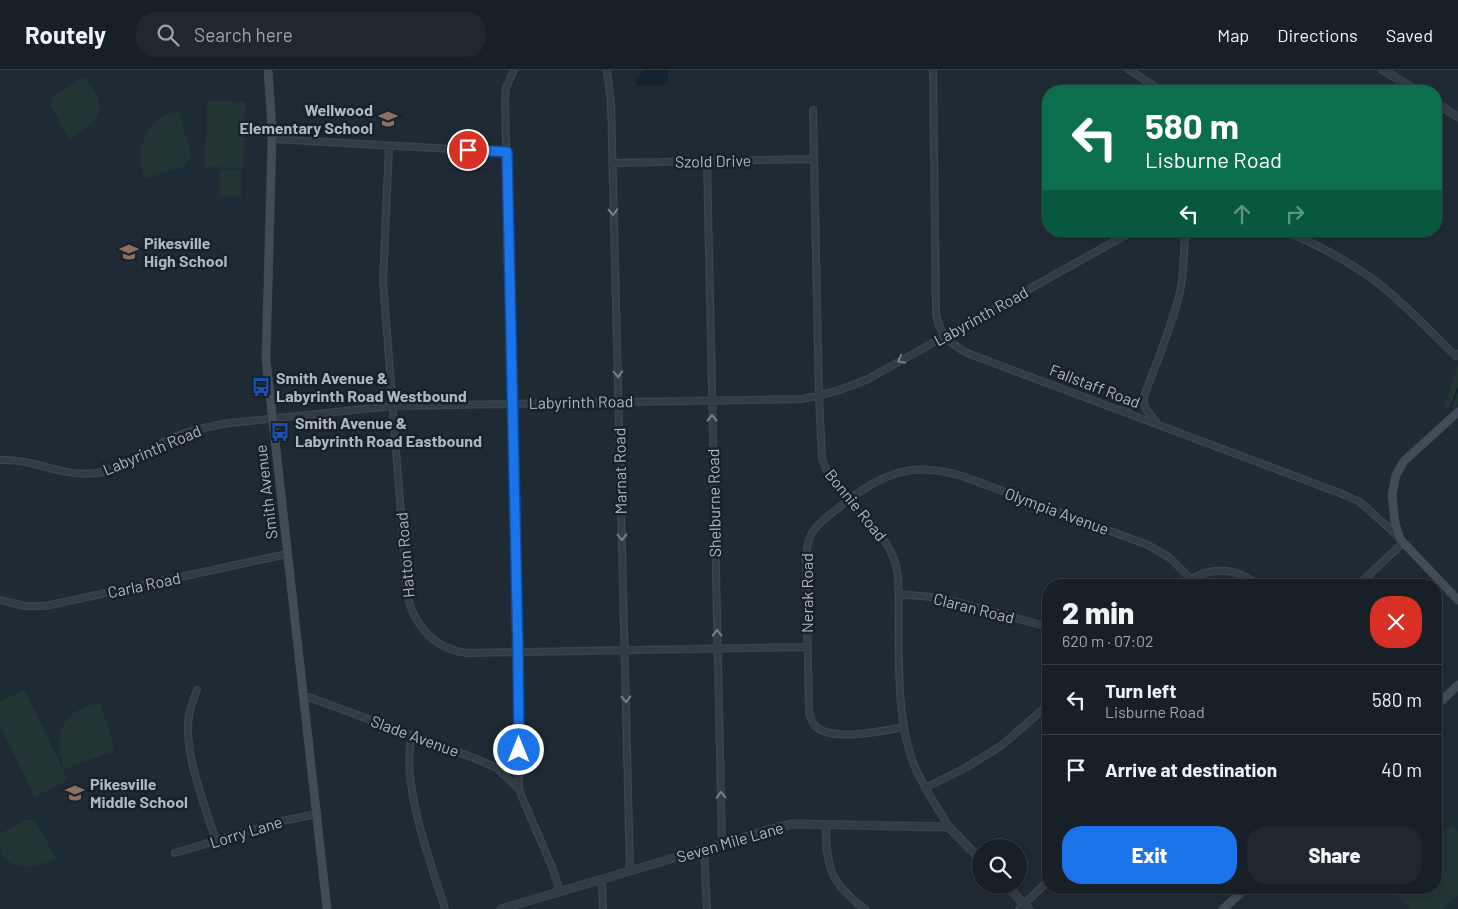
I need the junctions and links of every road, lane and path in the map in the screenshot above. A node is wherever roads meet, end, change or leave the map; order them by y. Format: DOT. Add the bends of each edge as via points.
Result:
graph roads {
  1 [pos="268,70"];
  2 [pos="514,70"];
  3 [pos="607,70"];
  4 [pos="933,70"];
  5 [pos="1128,70"];
  6 [pos="1382,70"];
  7 [pos="1152,85"];
  8 [pos="1407,85"];
  9 [pos="1442,108"];
  10 [pos="813,110"];
  11 [pos="1458,117"];
  12 [pos="272,139"];
  13 [pos="389,146"];
  14 [pos="507,152"];
  15 [pos="814,159"];
  16 [pos="706,161"];
  17 [pos="612,163"];
  18 [pos="1122,237"];
  19 [pos="1185,237"];
  20 [pos="1298,237"];
  21 [pos="944,337"];
  22 [pos="1457,355"];
  23 [pos="819,396"];
  24 [pos="1143,399"];
  25 [pos="711,400"];
  26 [pos="618,401"];
  27 [pos="512,403"];
  28 [pos="393,406"];
  29 [pos="1120,410"];
  30 [pos="1458,412"];
  31 [pos="272,418"];
  32 [pos="1159,424"];
  33 [pos="0,460"];
  34 [pos="848,500"];
  35 [pos="1402,541"];
  36 [pos="287,554"];
  37 [pos="1191,578"];
  38 [pos="1247,579"];
  39 [pos="1364,579"];
  40 [pos="1438,579"];
  41 [pos="1442,583"];
  42 [pos="899,594"];
  43 [pos="0,600"];
  44 [pos="1458,600"];
  45 [pos="1042,625"];
  46 [pos="807,647"];
  47 [pos="717,649"];
  48 [pos="625,651"];
  49 [pos="518,653"];
  50 [pos="1458,685"];
  51 [pos="197,690"];
  52 [pos="303,695"];
  53 [pos="1442,700"];
  54 [pos="1042,710"];
  55 [pos="904,727"];
  56 [pos="412,736"];
  57 [pos="925,788"];
  58 [pos="519,790"];
  59 [pos="317,814"];
  60 [pos="826,825"];
  61 [pos="949,827"];
  62 [pos="216,841"];
  63 [pos="722,844"];
  64 [pos="704,849"];
  65 [pos="972,851"];
  66 [pos="175,853"];
  67 [pos="630,872"];
  68 [pos="602,880"];
  69 [pos="1042,888"];
  70 [pos="560,892"];
  71 [pos="1013,894"];
  72 [pos="1239,894"];
  73 [pos="1024,907"];
  74 [pos="327,909"];
  75 [pos="446,909"];
  76 [pos="501,909"];
  77 [pos="603,909"];
  78 [pos="707,909"];
  79 [pos="865,909"];
  80 [pos="1223,909"];
  1 -- 12 [label="main road, Smith Avenue"];
  2 -- 14 [label="street" via="505,99"];
  3 -- 17 [label="street, Marnat Road"];
  4 -- 21 [label="street" via="936,312"];
  5 -- 7 [label="street"];
  6 -- 8 [label="street"];
  9 -- 11 [label="street"];
  10 -- 15 [label="street, Bonnie Road"];
  12 -- 13 [label="street"];
  12 -- 31 [label="main road, Smith Avenue" via="266,343"];
  13 -- 14 [label="street"];
  13 -- 28 [label="street, Hatton Road" via="383,275"];
  14 -- 27 [label="street"];
  15 -- 16 [label="street, Szold Drive"];
  15 -- 23 [label="street, Bonnie Road"];
  16 -- 17 [label="street, Szold Drive"];
  16 -- 25 [label="street, Shelburne Road"];
  17 -- 26 [label="street, Marnat Road, one-way"];
  18 -- 21 [label="street, Labyrinth Road"];
  19 -- 24 [label="street" via="1178,300"];
  20 -- 22 [label="street" via="1364,273"];
  21 -- 23 [label="street, Labyrinth Road, one-way" via="868,379"];
  21 -- 29 [label="street, Fallstaff Road" via="967,353"];
  23 -- 25 [label="street, Labyrinth Road"];
  23 -- 34 [label="street, Bonnie Road" via="824,467"];
  24 -- 29 [label="street"];
  24 -- 32 [label="street" via="1146,409"];
  25 -- 26 [label="street, Labyrinth Road"];
  47 -- 25 [label="street, Shelburne Road, one-way"];
  26 -- 27 [label="street, Labyrinth Road"];
  26 -- 48 [label="street, Marnat Road, one-way"];
  27 -- 28 [label="street, Labyrinth Road"];
  27 -- 49 [label="street"];
  28 -- 31 [label="street, Labyrinth Road"];
  28 -- 49 [label="street, Hatton Road" via="407,592 417,622 432,639 449,650 468,654"];
  29 -- 32 [label="street, Fallstaff Road"];
  30 -- 35 [label="main road" via="1400,468 1394,482 1392,502 1395,524"];
  31 -- 33 [label="street, Labyrinth Road" via="189,432 120,466 90,474 66,473 19,460"];
  31 -- 36 [label="main road, Smith Avenue"];
  32 -- 35 [label="street, Fallstaff Road" via="1351,497"];
  34 -- 37 [label="street, Olympia Avenue" via="879,480 903,472 925,469 950,472 1148,545 1170,558"];
  34 -- 42 [label="street, Bonnie Road" via="891,550 897,567"];
  34 -- 46 [label="street, Nerak Road" via="818,525 808,542"];
  35 -- 39 [label="street"];
  35 -- 40 [label="main road, Fallstaff Road"];
  36 -- 43 [label="street, Carla Road" via="45,606 25,606"];
  36 -- 52 [label="main road, Smith Avenue"];
  37 -- 38 [label="street" via="1208,571 1222,571"];
  41 -- 44 [label="main road, Fallstaff Road"];
  42 -- 45 [label="street, Claran Road" via="942,598"];
  42 -- 55 [label="street, Bonnie Road" via="900,693"];
  46 -- 47 [label="street, Hatton Road"];
  46 -- 55 [label="street, Nerak Road" via="808,712 817,728 828,732 870,733"];
  47 -- 48 [label="street, Hatton Road"];
  63 -- 47 [label="street, Shelburne Road, one-way"];
  48 -- 49 [label="street, Hatton Road"];
  48 -- 67 [label="street, Marnat Road, one-way"];
  49 -- 58 [label="street"];
  50 -- 53 [label="main road"];
  51 -- 62 [label="street" via="189,716 188,737"];
  52 -- 56 [label="street, Slade Avenue"];
  52 -- 59 [label="main road, Smith Avenue"];
  54 -- 57 [label="street" via="1001,746"];
  55 -- 57 [label="street, Bonnie Road" via="913,761"];
  56 -- 58 [label="street, Slade Avenue" via="497,768"];
  56 -- 75 [label="street" via="409,762 416,810"];
  57 -- 61 [label="street, Bonnie Road"];
  58 -- 70 [label="street"];
  59 -- 62 [label="street, Lorry Lane"];
  59 -- 74 [label="main road, Smith Avenue"];
  60 -- 61 [label="street, Seven Mile Lane"];
  60 -- 63 [label="street, Seven Mile Lane" via="787,825"];
  60 -- 79 [label="street" via="828,857 834,878 848,896"];
  61 -- 65 [label="street"];
  62 -- 66 [label="street, Lorry Lane"];
  63 -- 64 [label="street, Seven Mile Lane"];
  64 -- 67 [label="street, Seven Mile Lane"];
  64 -- 78 [label="street"];
  67 -- 68 [label="street, Seven Mile Lane"];
  68 -- 70 [label="street, Seven Mile Lane"];
  68 -- 77 [label="street"];
  69 -- 73 [label="street"];
  70 -- 76 [label="street, Seven Mile Lane"];
  71 -- 73 [label="street"];
  72 -- 80 [label="main road"];
}
